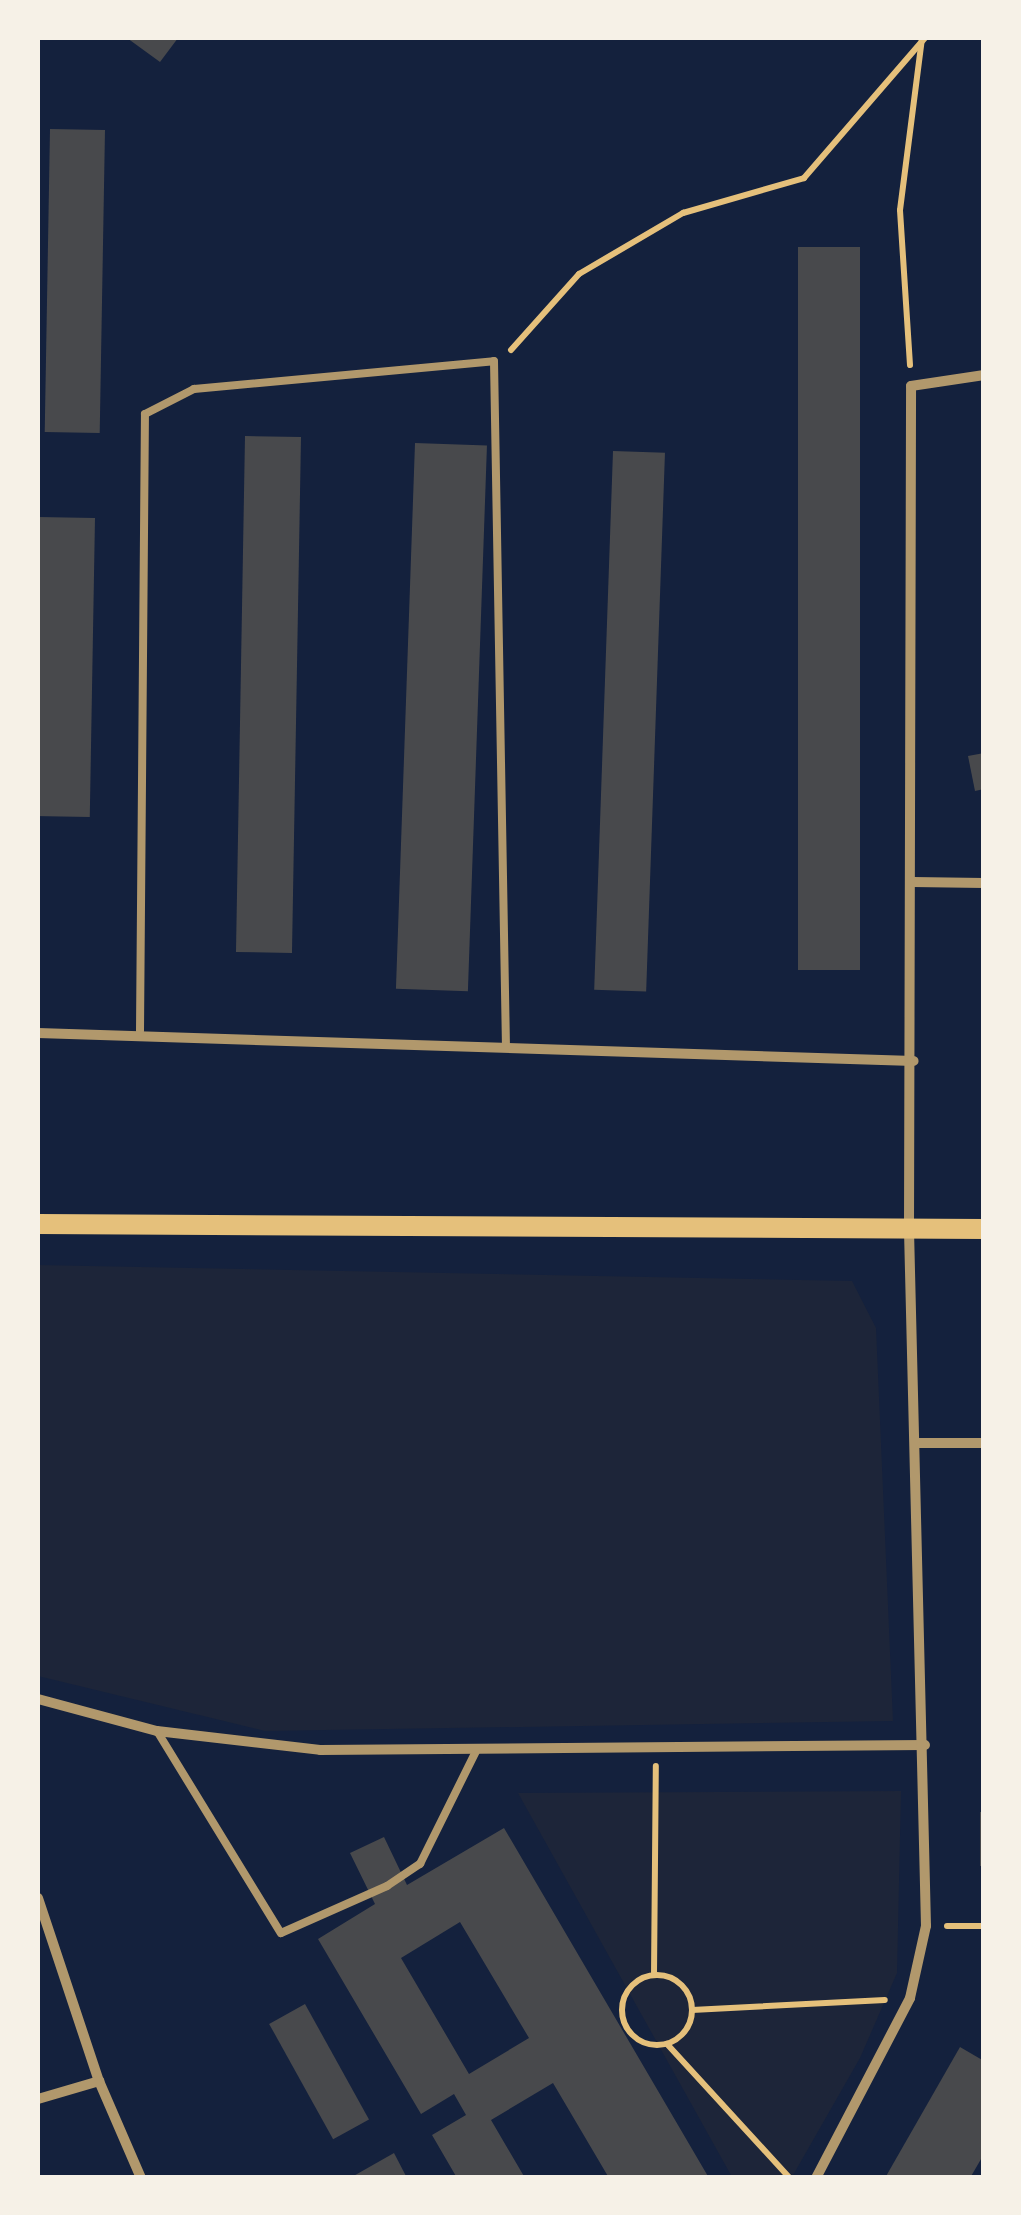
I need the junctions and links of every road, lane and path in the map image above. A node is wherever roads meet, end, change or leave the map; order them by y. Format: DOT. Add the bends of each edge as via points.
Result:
graph roads {
  1 [pos="923,38"];
  2 [pos="494,361"];
  3 [pos="984,375"];
  4 [pos="912,386"];
  5 [pos="913,882"];
  6 [pos="984,883"];
  7 [pos="140,1031"];
  8 [pos="38,1032"];
  9 [pos="506,1046"];
  10 [pos="914,1062"];
  11 [pos="38,1224"];
  12 [pos="909,1229"];
  13 [pos="984,1229"];
  14 [pos="984,1443"];
  15 [pos="918,1444"];
  16 [pos="38,1699"];
  17 [pos="158,1731"];
  18 [pos="925,1745"];
  19 [pos="656,1747"];
  20 [pos="477,1749"];
  21 [pos="38,1898"];
  22 [pos="926,1926"];
  23 [pos="984,1926"];
  24 [pos="654,1975"];
  25 [pos="910,1998"];
  26 [pos="692,2010"];
  27 [pos="667,2044"];
  28 [pos="99,2080"];
  29 [pos="38,2099"];
  30 [pos="141,2178"];
  31 [pos="790,2178"];
  32 [pos="816,2178"];
  1 -- 2 [label="path" via="804,178 682,213 579,274"];
  1 -- 4 [label="path" via="900,210"];
  2 -- 7 [label="lane" via="194,390 144,414"];
  2 -- 9 [label="lane"];
  3 -- 4 [label="street"];
  4 -- 5 [label="street"];
  5 -- 6 [label="street"];
  5 -- 10 [label="street"];
  7 -- 8 [label="street"];
  7 -- 9 [label="street"];
  9 -- 10 [label="street"];
  10 -- 12 [label="street"];
  11 -- 12 [label="main road"];
  12 -- 13 [label="main road"];
  12 -- 15 [label="street"];
  14 -- 15 [label="street"];
  15 -- 18 [label="street"];
  16 -- 17 [label="street"];
  17 -- 20 [label="street" via="320,1750"];
  17 -- 20 [label="lane" via="281,1933 387,1886 420,1864"];
  18 -- 19 [label="street"];
  18 -- 22 [label="street"];
  19 -- 20 [label="street"];
  19 -- 24 [label="path"];
  21 -- 28 [label="street"];
  22 -- 23 [label="path"];
  22 -- 25 [label="street"];
  24 -- 26 [label="path" via="676,1980"];
  24 -- 27 [label="path" via="631,1986 624,2023 642,2042"];
  25 -- 26 [label="path"];
  25 -- 32 [label="street"];
  26 -- 27 [label="path" via="685,2031"];
  27 -- 31 [label="path"];
  28 -- 29 [label="street"];
  28 -- 30 [label="street"];
}
